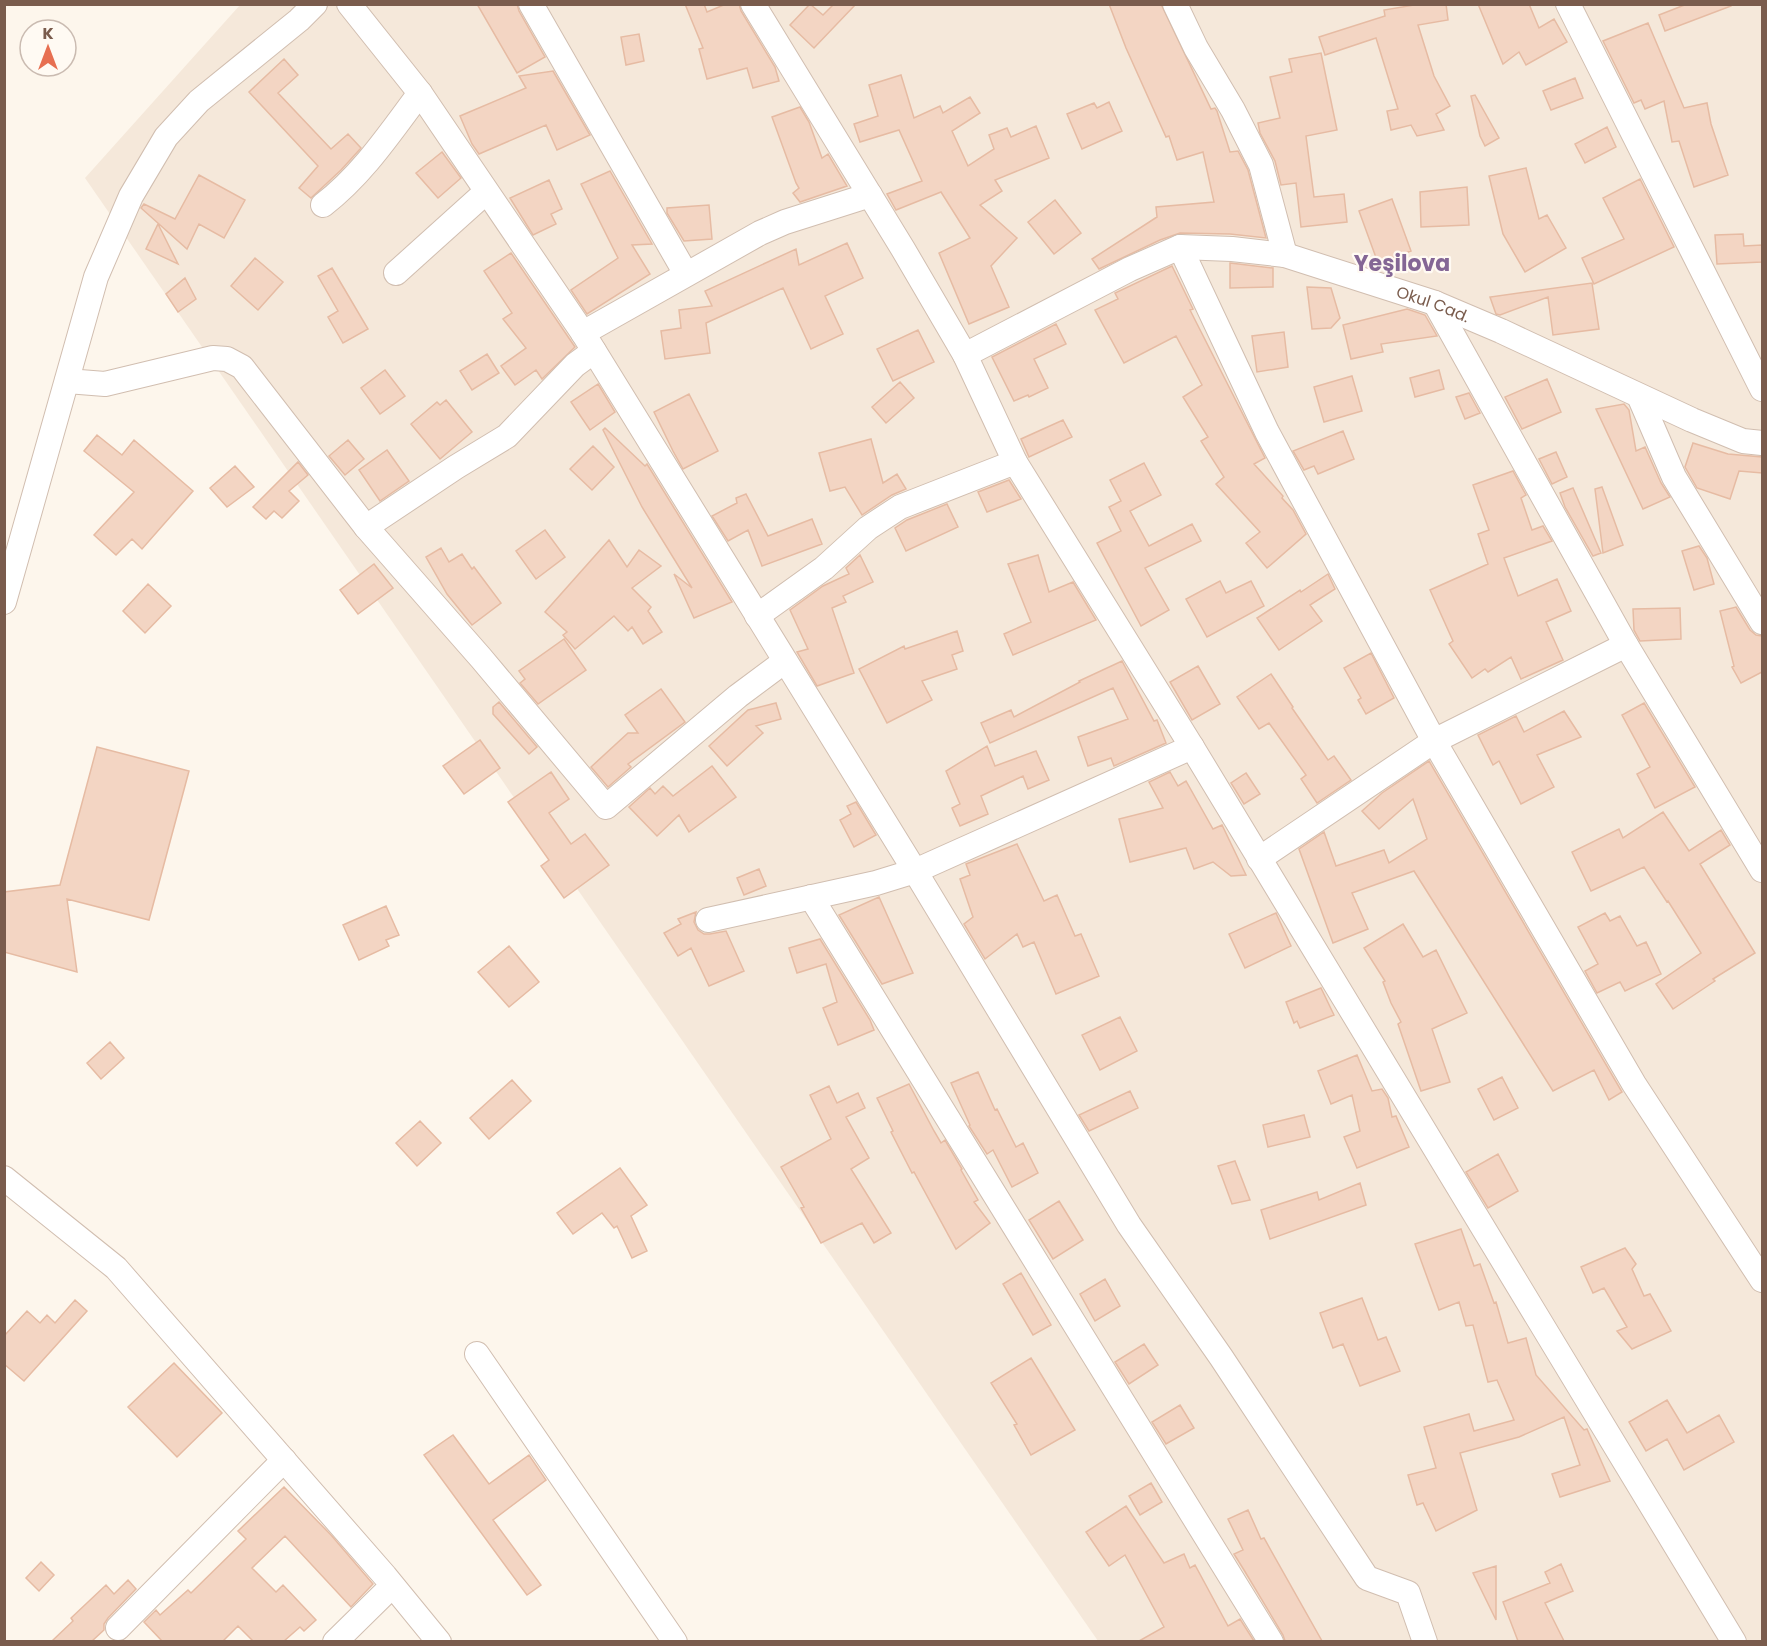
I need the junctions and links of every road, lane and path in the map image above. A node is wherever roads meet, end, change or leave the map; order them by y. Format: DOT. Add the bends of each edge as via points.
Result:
graph roads {
  1 [pos="315,4"];
  2 [pos="349,4"];
  3 [pos="531,4"];
  4 [pos="753,4"];
  5 [pos="1175,4"];
  6 [pos="1568,4"];
  7 [pos="420,93"];
  8 [pos="486,192"];
  9 [pos="870,195"];
  10 [pos="323,205"];
  11 [pos="1180,247"];
  12 [pos="1285,255"];
  13 [pos="396,273"];
  14 [pos="686,274"];
  15 [pos="1435,303"];
  16 [pos="589,342"];
  17 [pos="965,355"];
  18 [pos="67,381"];
  19 [pos="1762,389"];
  20 [pos="1639,396"];
  21 [pos="1762,443"];
  22 [pos="1016,462"];
  23 [pos="366,527"];
  24 [pos="4,602"];
  25 [pos="757,616"];
  26 [pos="1762,622"];
  27 [pos="1626,645"];
  28 [pos="785,661"];
  29 [pos="1434,741"];
  30 [pos="1192,747"];
  31 [pos="1259,859"];
  32 [pos="1760,861"];
  33 [pos="915,871"];
  34 [pos="812,897"];
  35 [pos="708,920"];
  36 [pos="4,1178"];
  37 [pos="1762,1280"];
  38 [pos="477,1354"];
  39 [pos="284,1460"];
  40 [pos="392,1586"];
  41 [pos="118,1628"];
  42 [pos="334,1641"];
  43 [pos="439,1641"];
  44 [pos="675,1641"];
  45 [pos="1271,1641"];
  46 [pos="1425,1641"];
  47 [pos="1734,1641"];
  1 -- 18 [label="street" via="199,102 166,137 131,196 96,278"];
  2 -- 7 [label="street"];
  3 -- 14 [label="street"];
  4 -- 9 [label="street"];
  5 -- 12 [label="street" via="1261,165"];
  6 -- 19 [label="street"];
  7 -- 8 [label="street"];
  7 -- 10 [label="street" via="363,168"];
  8 -- 13 [label="street"];
  8 -- 16 [label="street"];
  9 -- 14 [label="street" via="769,230"];
  9 -- 17 [label="street"];
  11 -- 12 [label="street, Okul Cad."];
  11 -- 17 [label="street, Okul Cad."];
  11 -- 29 [label="street" via="1267,432"];
  12 -- 15 [label="street, Okul Cad."];
  14 -- 16 [label="street"];
  15 -- 20 [label="street, Okul Cad."];
  15 -- 27 [label="street"];
  16 -- 23 [label="street" via="575,365 507,436"];
  16 -- 25 [label="street"];
  17 -- 22 [label="street"];
  18 -- 23 [label="street" via="105,384 213,358 235,362"];
  18 -- 24 [label="street"];
  20 -- 21 [label="street, Okul Cad." via="1743,441"];
  20 -- 26 [label="street" via="1674,477"];
  22 -- 25 [label="street" via="900,507"];
  22 -- 30 [label="street"];
  23 -- 28 [label="street" via="606,807"];
  25 -- 28 [label="street"];
  27 -- 29 [label="street"];
  27 -- 32 [label="street"];
  28 -- 33 [label="street"];
  29 -- 31 [label="street"];
  29 -- 37 [label="street" via="1634,1084"];
  30 -- 31 [label="street"];
  30 -- 33 [label="street"];
  31 -- 47 [label="street"];
  33 -- 34 [label="street"];
  33 -- 46 [label="street" via="1129,1225 1367,1578 1408,1593"];
  34 -- 35 [label="street"];
  34 -- 45 [label="street"];
  36 -- 39 [label="street" via="116,1268"];
  38 -- 44 [label="street"];
  39 -- 40 [label="street"];
  39 -- 41 [label="street"];
  40 -- 42 [label="street"];
  40 -- 43 [label="street"];
}
